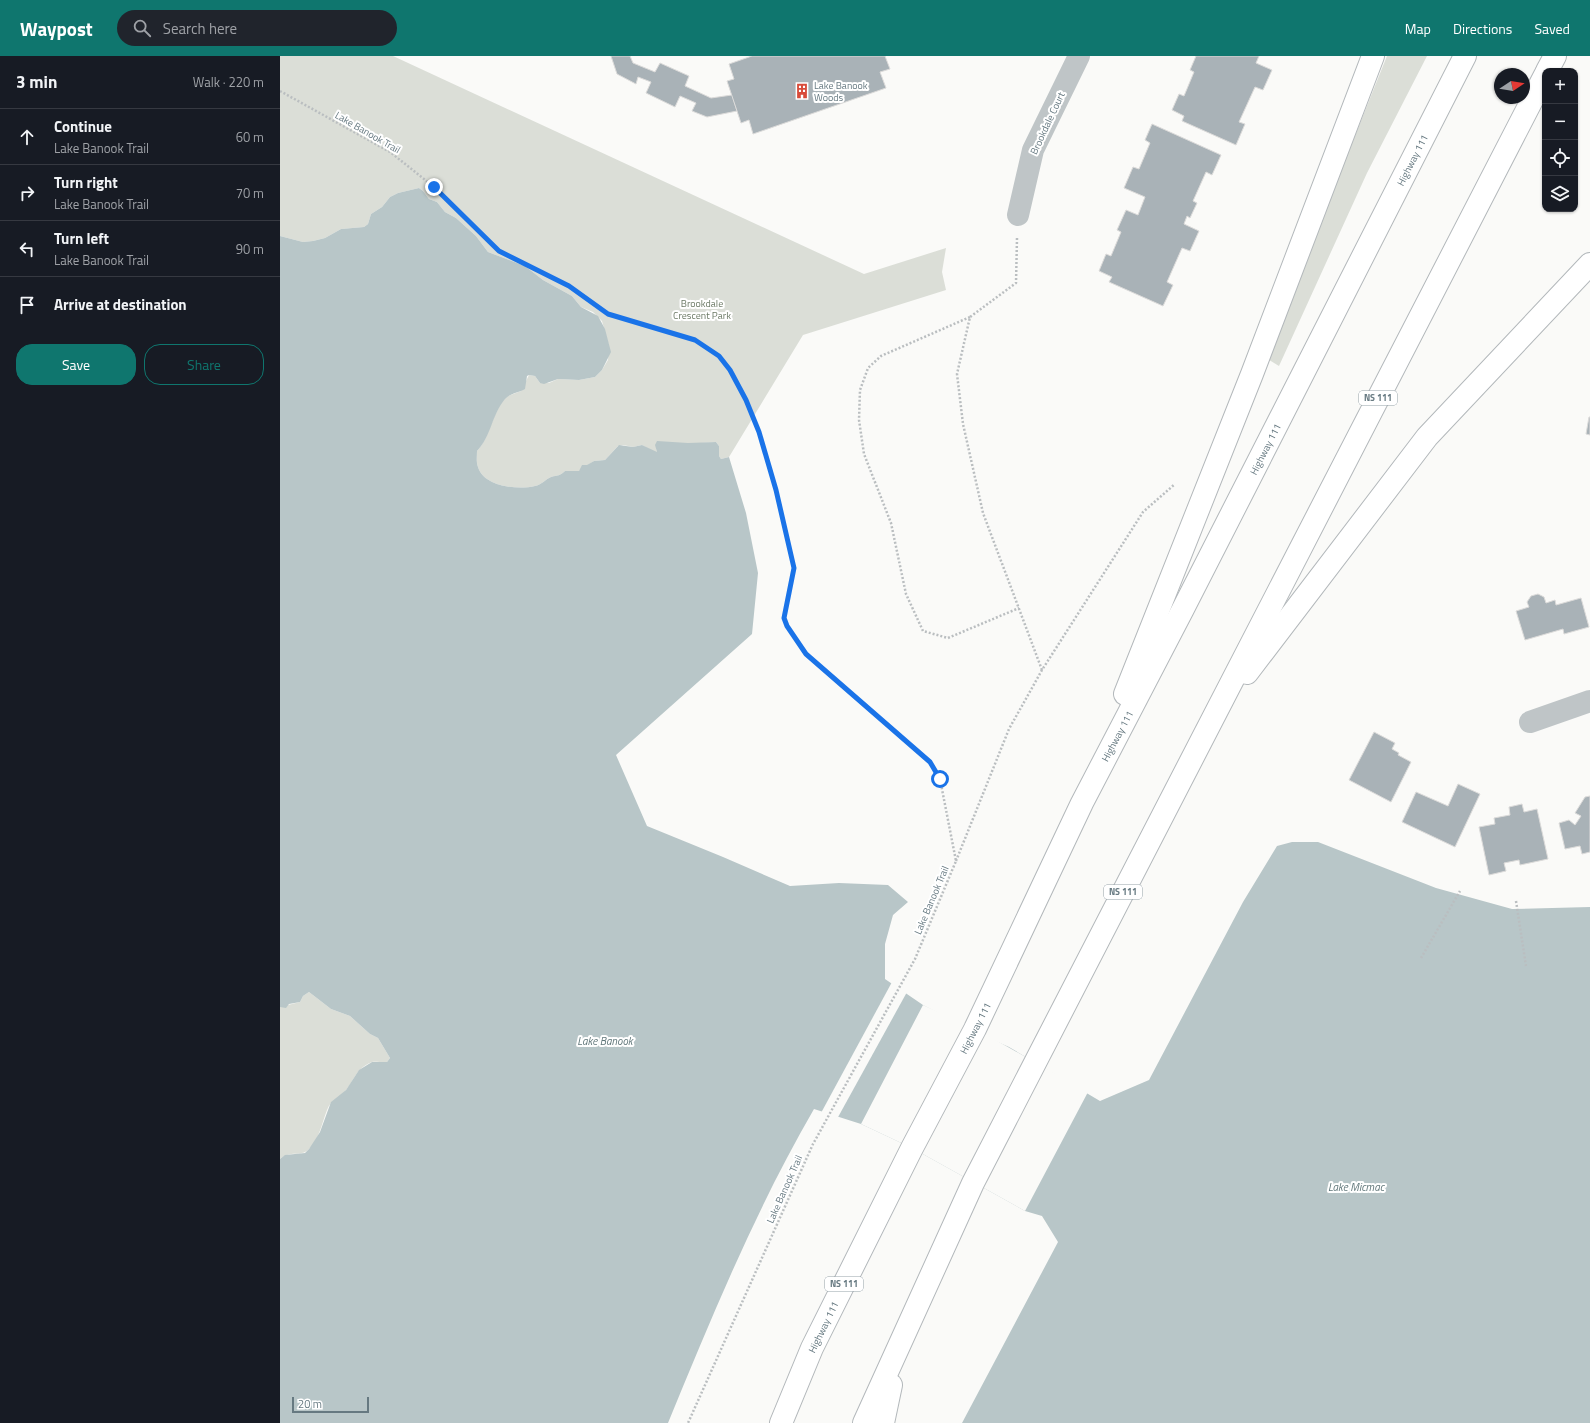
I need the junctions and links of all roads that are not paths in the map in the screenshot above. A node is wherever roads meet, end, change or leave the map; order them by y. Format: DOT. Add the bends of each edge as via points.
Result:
graph roads {
  1 [pos="1079,56"];
  2 [pos="1373,56"];
  3 [pos="1465,56"];
  4 [pos="1555,56"];
  5 [pos="1549,68"];
  6 [pos="1542,81"];
  7 [pos="1018,215"];
  8 [pos="1590,264"];
  9 [pos="1590,701"];
  10 [pos="1211,721"];
  11 [pos="1530,722"];
  12 [pos="1082,802"];
  13 [pos="901,1340"];
  14 [pos="781,1423"];
  15 [pos="864,1423"];
  16 [pos="883,1423"];
  1 -- 7 [label="street, Brookdale Court" via="1033,150"];
  2 -- 12 [label="highway" via="1255,366"];
  3 -- 12 [label="highway, Highway 111 / NS 111"];
  4 -- 5 [label="highway"];
  6 -- 10 [label="highway, NS 111"];
  8 -- 10 [label="highway" via="1427,437"];
  9 -- 11 [label="street"];
  10 -- 13 [label="highway, NS 111" via="973,1183"];
  12 -- 14 [label="highway, Highway 111 / NS 111" via="975,1028 812,1348"];
  13 -- 15 [label="highway, NS 111"];
  13 -- 16 [label="highway"];
}
